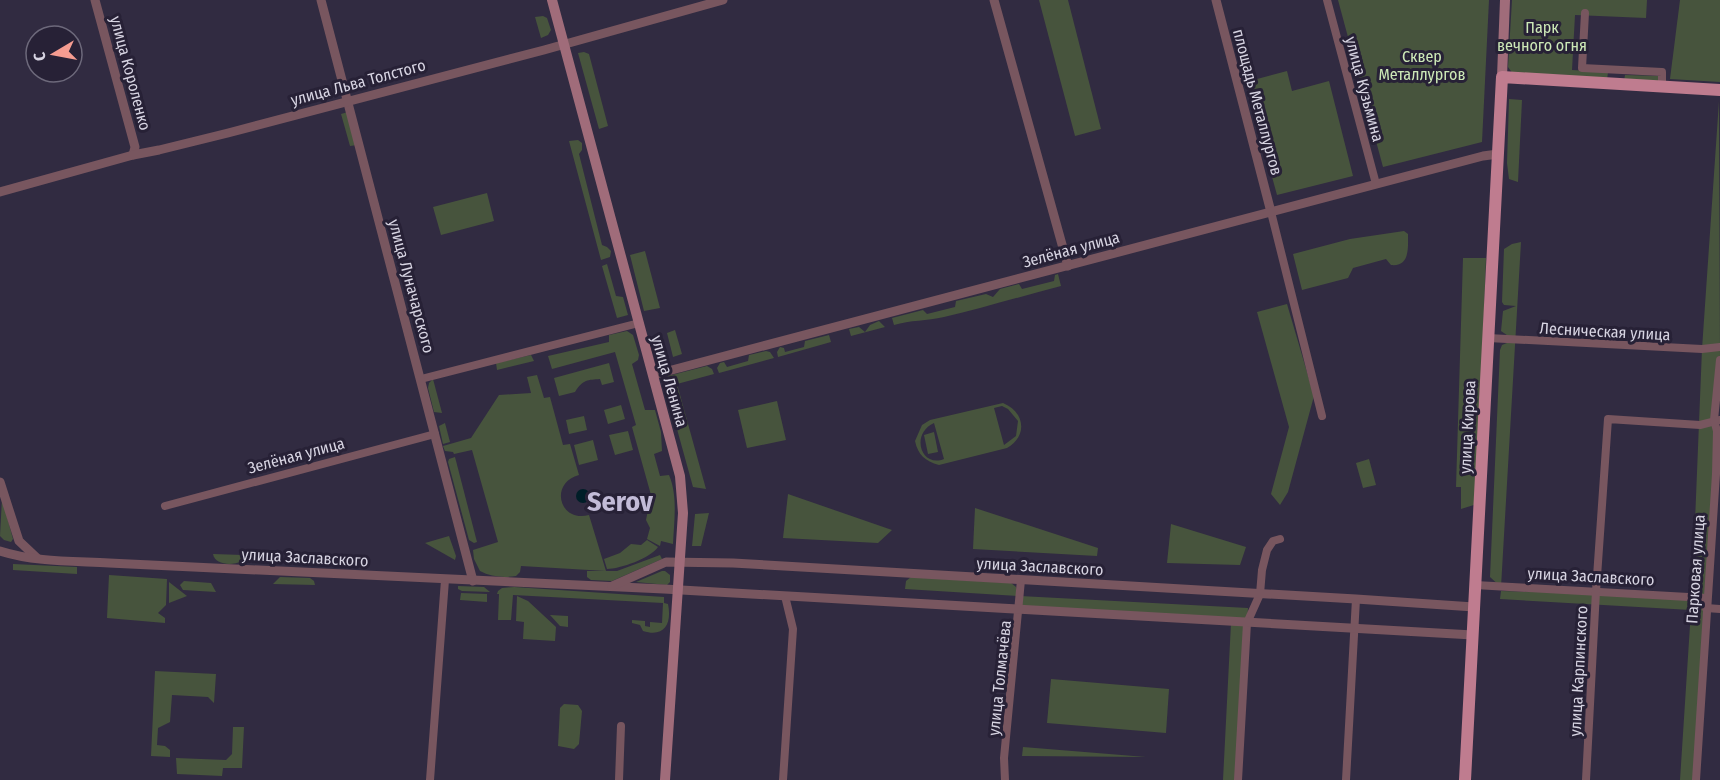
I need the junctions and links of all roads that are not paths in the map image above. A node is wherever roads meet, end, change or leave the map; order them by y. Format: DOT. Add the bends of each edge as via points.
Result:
graph roads {
  1 [pos="95,0"];
  2 [pos="321,0"];
  3 [pos="552,0"];
  4 [pos="723,0"];
  5 [pos="994,0"];
  6 [pos="1216,0"];
  7 [pos="1328,0"];
  8 [pos="1505,0"];
  9 [pos="1585,13"];
  10 [pos="564,44"];
  11 [pos="1502,77"];
  12 [pos="1662,87"];
  13 [pos="1720,90"];
  14 [pos="348,100"];
  15 [pos="1498,154"];
  16 [pos="133,155"];
  17 [pos="1376,184"];
  18 [pos="0,192"];
  19 [pos="1271,212"];
  20 [pos="1068,266"];
  21 [pos="639,323"];
  22 [pos="1488,338"];
  23 [pos="1720,347"];
  24 [pos="1720,360"];
  25 [pos="653,375"];
  26 [pos="421,379"];
  27 [pos="1322,416"];
  28 [pos="1717,420"];
  29 [pos="435,434"];
  30 [pos="0,482"];
  31 [pos="165,506"];
  32 [pos="1280,538"];
  33 [pos="0,551"];
  34 [pos="37,558"];
  35 [pos="680,563"];
  36 [pos="1021,579"];
  37 [pos="445,580"];
  38 [pos="473,581"];
  39 [pos="1475,585"];
  40 [pos="609,587"];
  41 [pos="677,590"];
  42 [pos="1596,591"];
  43 [pos="1260,594"];
  44 [pos="785,596"];
  45 [pos="1706,598"];
  46 [pos="1356,599"];
  47 [pos="1474,608"];
  48 [pos="1706,608"];
  49 [pos="1720,609"];
  50 [pos="1019,611"];
  51 [pos="1247,623"];
  52 [pos="1354,627"];
  53 [pos="1473,635"];
  54 [pos="621,726"];
  55 [pos="430,780"];
  56 [pos="619,780"];
  57 [pos="665,780"];
  58 [pos="783,780"];
  59 [pos="1005,780"];
  60 [pos="1238,780"];
  61 [pos="1346,780"];
  62 [pos="1465,780"];
  63 [pos="1586,780"];
  64 [pos="1696,780"];
  1 -- 16 [label="street, улица Короленко" via="135,147"];
  2 -- 14 [label="street, улица Луначарского"];
  3 -- 10 [label="main road, улица Ленина"];
  4 -- 10 [label="street, улица Льва Толстого"];
  5 -- 20 [label="street"];
  6 -- 19 [label="street, площадь Металлургов"];
  7 -- 17 [label="street, улица Кузьмина"];
  8 -- 11 [label="main road"];
  9 -- 12 [label="street" via="1582,68 1662,72"];
  10 -- 14 [label="street, улица Льва Толстого"];
  10 -- 21 [label="main road, улица Ленина"];
  11 -- 12 [label="main road"];
  11 -- 15 [label="main road, улица Кирова"];
  12 -- 13 [label="main road"];
  14 -- 16 [label="street, улица Льва Толстого"];
  14 -- 26 [label="street, улица Луначарского"];
  15 -- 17 [label="street, Зелёная улица"];
  15 -- 22 [label="main road, улица Кирова"];
  16 -- 18 [label="street, улица Льва Толстого"];
  17 -- 19 [label="street, Зелёная улица"];
  19 -- 20 [label="street, Зелёная улица"];
  19 -- 27 [label="street"];
  20 -- 25 [label="street, Зелёная улица"];
  21 -- 25 [label="main road, улица Ленина"];
  21 -- 26 [label="street"];
  22 -- 23 [label="street, Лесническая улица"];
  22 -- 39 [label="main road, улица Кирова"];
  24 -- 28 [label="street, Парковая улица"];
  25 -- 35 [label="main road, улица Ленина" via="680,477"];
  26 -- 29 [label="street, улица Луначарского"];
  28 -- 42 [label="street, улица Карпинского" via="1700,425 1608,419"];
  28 -- 45 [label="street, Парковая улица"];
  29 -- 31 [label="street, Зелёная улица"];
  29 -- 38 [label="street, улица Луначарского"];
  30 -- 34 [label="street" via="19,541"];
  32 -- 43 [label="street" via="1272,541 1267,550"];
  33 -- 34 [label="street, улица Заславского"];
  34 -- 37 [label="street, улица Заславского"];
  35 -- 36 [label="street, улица Заславского"];
  35 -- 40 [label="street, улица Заславского" via="666,562"];
  35 -- 41 [label="main road, улица Ленина"];
  36 -- 43 [label="street, улица Заславского"];
  36 -- 50 [label="street, улица Толмачёва"];
  37 -- 38 [label="street, улица Заславского"];
  37 -- 55 [label="street"];
  38 -- 40 [label="street, улица Заславского"];
  39 -- 42 [label="street, улица Заславского"];
  39 -- 47 [label="main road, улица Кирова"];
  40 -- 41 [label="street, улица Заславского"];
  41 -- 44 [label="street, улица Заславского"];
  41 -- 57 [label="main road, улица Ленина"];
  42 -- 45 [label="street, улица Заславского"];
  42 -- 63 [label="street, улица Карпинского"];
  43 -- 46 [label="street, улица Заславского"];
  43 -- 51 [label="street"];
  44 -- 50 [label="street, улица Заславского"];
  44 -- 58 [label="street" via="793,629"];
  45 -- 48 [label="street, Парковая улица"];
  46 -- 47 [label="street, улица Заславского"];
  46 -- 52 [label="street"];
  47 -- 53 [label="main road, улица Кирова"];
  48 -- 49 [label="street"];
  48 -- 64 [label="street, Парковая улица"];
  50 -- 51 [label="street, улица Заславского"];
  50 -- 59 [label="street, улица Толмачёва"];
  51 -- 52 [label="street, улица Заславского"];
  51 -- 60 [label="street"];
  52 -- 53 [label="street, улица Заславского"];
  52 -- 61 [label="street"];
  53 -- 62 [label="main road, улица Кирова"];
  54 -- 56 [label="street"];
}
